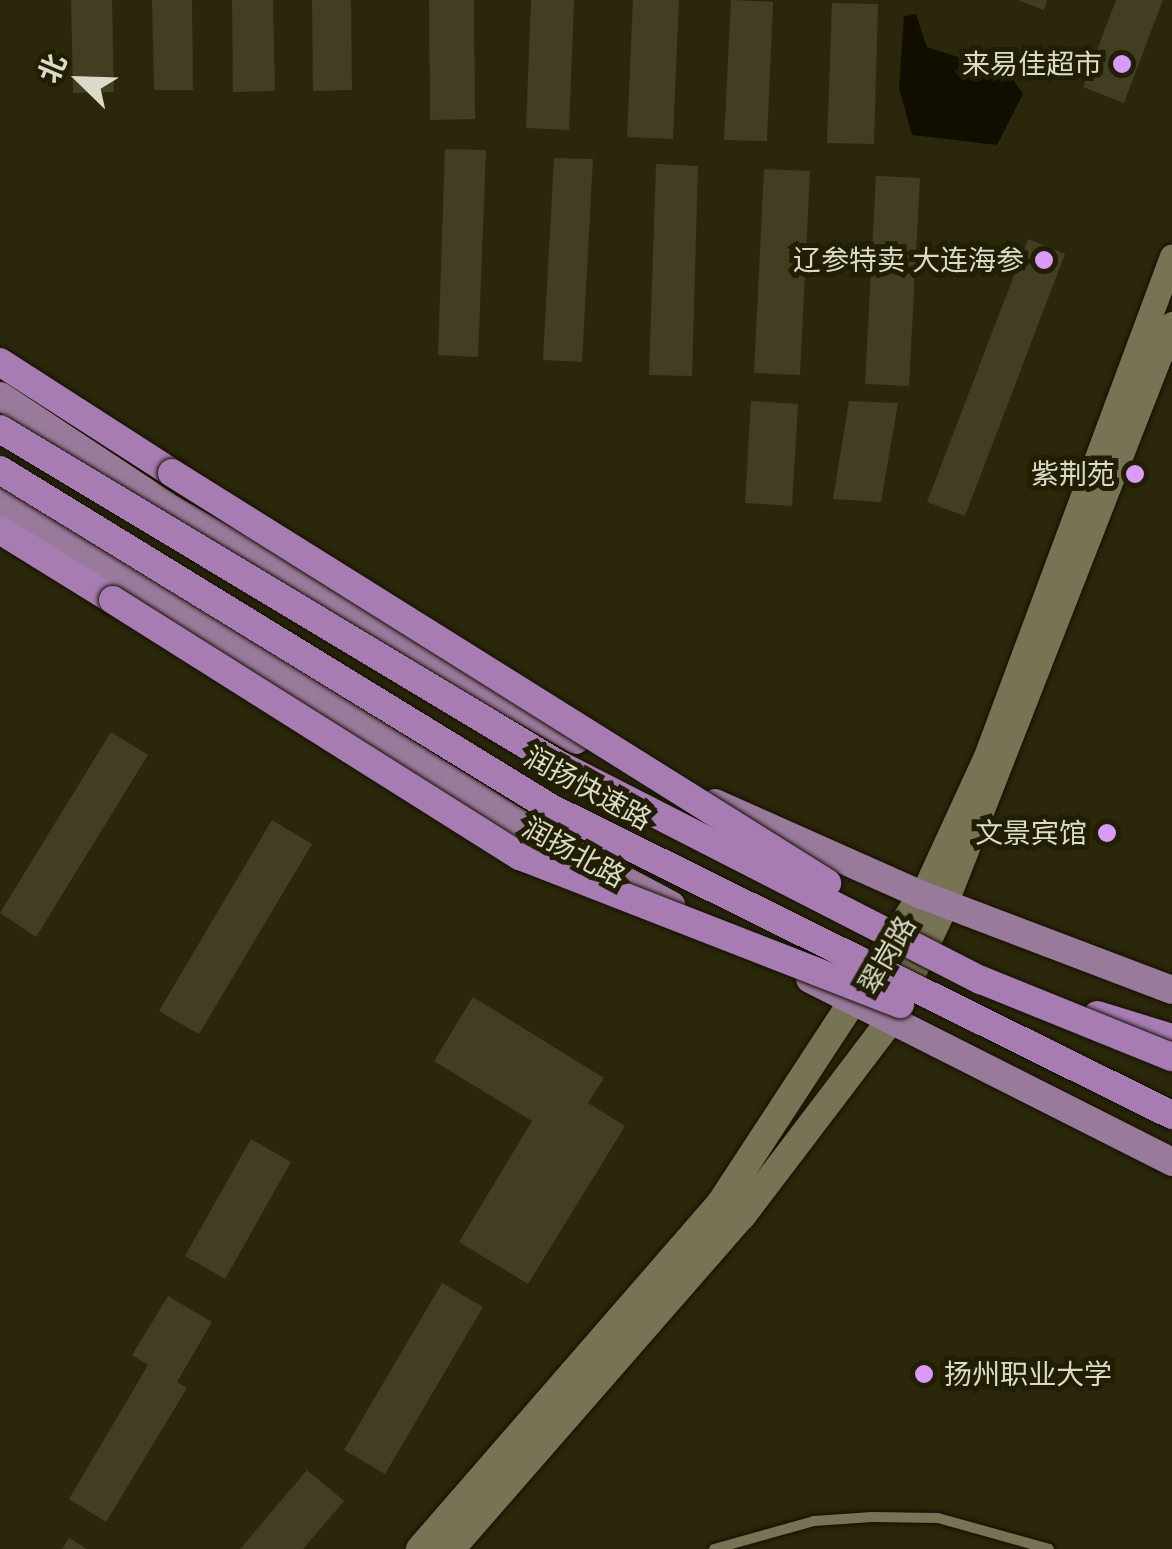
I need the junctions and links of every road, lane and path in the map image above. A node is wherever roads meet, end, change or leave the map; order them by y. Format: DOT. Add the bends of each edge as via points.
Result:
graph roads {
  1 [pos="1172,256"];
  2 [pos="1172,324"];
  3 [pos="0,362"];
  4 [pos="0,396"];
  5 [pos="0,429"];
  6 [pos="0,470"];
  7 [pos="0,500"];
  8 [pos="0,530"];
  9 [pos="934,899"];
  10 [pos="981,980"];
  11 [pos="1172,990"];
  12 [pos="858,1004"];
  13 [pos="889,1022"];
  14 [pos="1172,1038"];
  15 [pos="1172,1057"];
  16 [pos="1044,1060"];
  17 [pos="1171,1115"];
  18 [pos="1172,1162"];
  19 [pos="420,1549"];
  20 [pos="451,1549"];
  21 [pos="714,1549"];
  22 [pos="1049,1549"];
  1 -- 9 [label="street, 翠岗路"];
  2 -- 9 [label="street, 翠岗路"];
  3 -- 10 [label="highway, bridge"];
  4 -- 9 [label="main road" via="173,510 578,742"];
  5 -- 10 [label="highway, 润扬快速路, bridge" via="558,764"];
  6 -- 16 [label="highway, 润扬快速路, bridge" via="551,808"];
  7 -- 12 [label="main road, 润扬北路" via="530,830"];
  8 -- 16 [label="highway, bridge" via="520,856"];
  9 -- 11 [label="main road"];
  9 -- 12 [label="main road, 翠岗路"];
  9 -- 13 [label="main road, 翠岗路"];
  10 -- 14 [label="highway, bridge"];
  10 -- 15 [label="highway, 润扬快速路, bridge"];
  12 -- 13 [label="main road, 润扬北路"];
  12 -- 19 [label="main road, 翠岗路" via="720,1204"];
  13 -- 18 [label="main road, 润扬北路"];
  13 -- 20 [label="main road, 翠岗路" via="742,1216"];
  16 -- 17 [label="highway, 润扬快速路, bridge"];
  21 -- 22 [label="lane" via="814,1521 872,1517 938,1518"];
}
